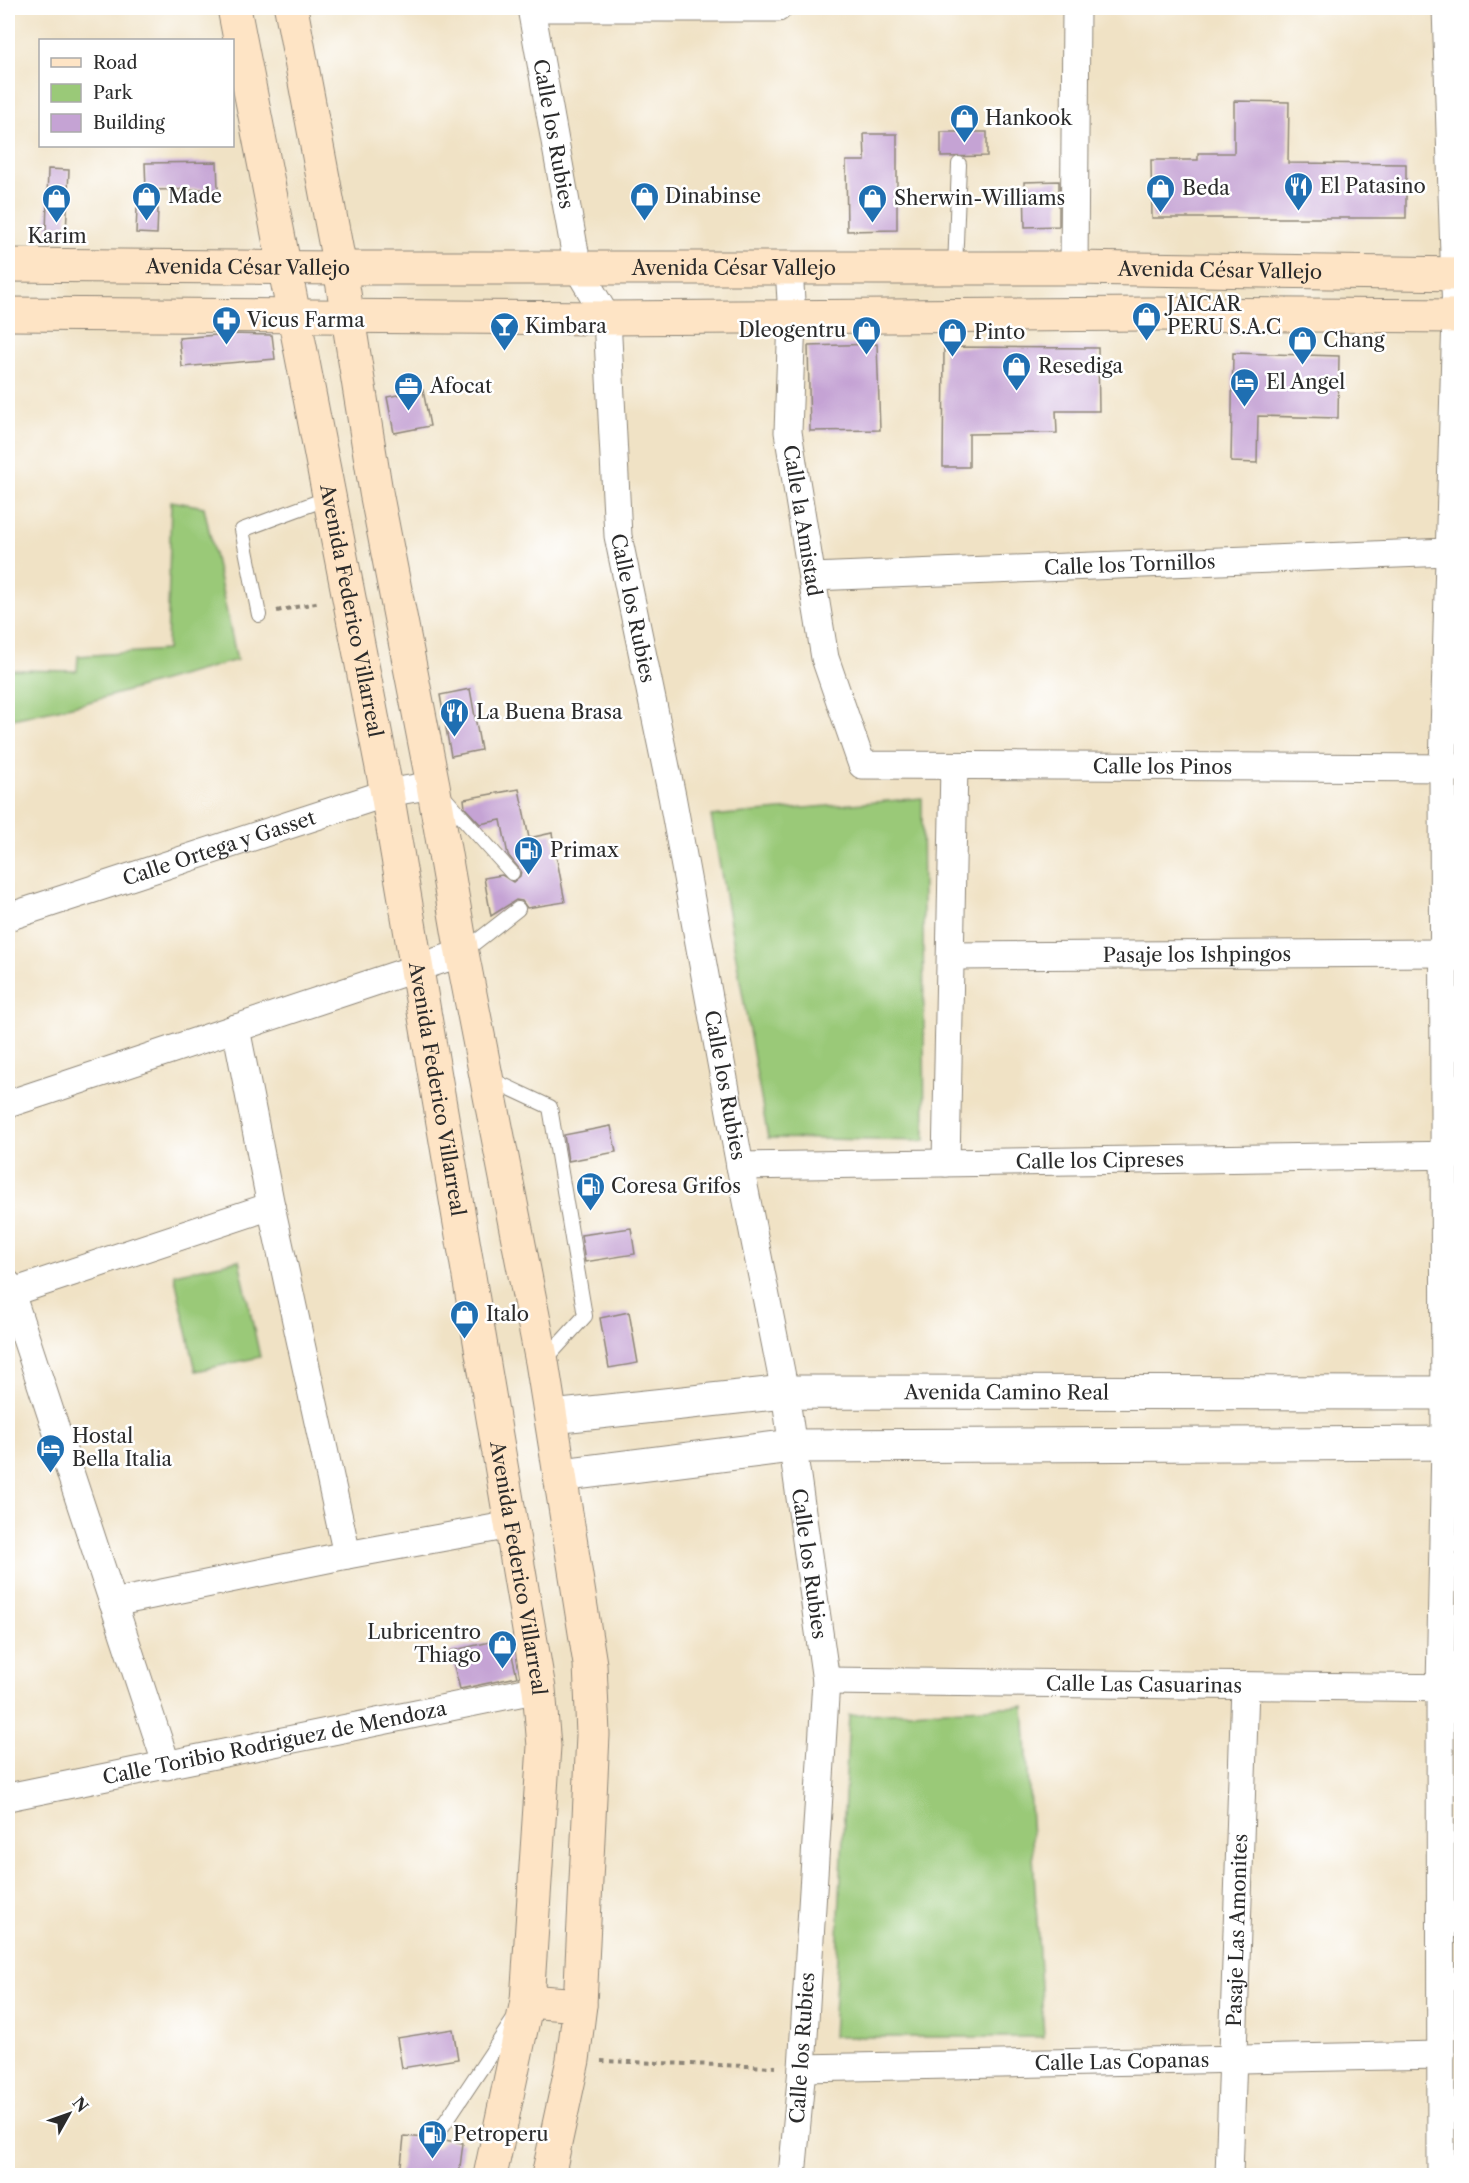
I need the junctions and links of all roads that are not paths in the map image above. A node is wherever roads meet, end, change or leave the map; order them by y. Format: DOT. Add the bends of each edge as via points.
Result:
graph roads {
  1 [pos="234,8"];
  2 [pos="291,8"];
  3 [pos="532,8"];
  4 [pos="778,8"];
  5 [pos="1076,8"];
  6 [pos="1446,8"];
  7 [pos="1456,145"];
  8 [pos="959,164"];
  9 [pos="1457,213"];
  10 [pos="8,265"];
  11 [pos="286,268"];
  12 [pos="340,268"];
  13 [pos="789,268"];
  14 [pos="1074,268"];
  15 [pos="578,269"];
  16 [pos="955,269"];
  17 [pos="1150,270"];
  18 [pos="1459,274"];
  19 [pos="8,314"];
  20 [pos="1149,314"];
  21 [pos="292,315"];
  22 [pos="347,316"];
  23 [pos="1459,316"];
  24 [pos="792,317"];
  25 [pos="954,317"];
  26 [pos="607,318"];
  27 [pos="376,492"];
  28 [pos="327,498"];
  29 [pos="1452,564"];
  30 [pos="812,577"];
  31 [pos="259,615"];
  32 [pos="862,765"];
  33 [pos="954,766"];
  34 [pos="1452,768"];
  35 [pos="433,785"];
  36 [pos="387,793"];
  37 [pos="512,873"];
  38 [pos="518,909"];
  39 [pos="8,917"];
  40 [pos="462,953"];
  41 [pos="1444,953"];
  42 [pos="951,956"];
  43 [pos="416,969"];
  44 [pos="236,1028"];
  45 [pos="488,1078"];
  46 [pos="8,1104"];
  47 [pos="1453,1155"];
  48 [pos="946,1163"];
  49 [pos="740,1166"];
  50 [pos="270,1206"];
  51 [pos="9,1289"];
  52 [pos="542,1362"];
  53 [pos="784,1392"];
  54 [pos="1453,1393"];
  55 [pos="552,1417"];
  56 [pos="1453,1443"];
  57 [pos="792,1446"];
  58 [pos="561,1475"];
  59 [pos="511,1525"];
  60 [pos="347,1555"];
  61 [pos="113,1604"];
  62 [pos="826,1680"];
  63 [pos="1245,1686"];
  64 [pos="1451,1688"];
  65 [pos="539,1689"];
  66 [pos="167,1766"];
  67 [pos="8,1797"];
  68 [pos="527,2001"];
  69 [pos="580,2005"];
  70 [pos="1441,2055"];
  71 [pos="1232,2059"];
  72 [pos="802,2068"];
  73 [pos="434,2139"];
  74 [pos="490,2175"];
  75 [pos="548,2175"];
  76 [pos="792,2175"];
  77 [pos="1229,2175"];
  78 [pos="1441,2175"];
  1 -- 11 [label="main road, Avenida Federico Villarreal"];
  2 -- 12 [label="main road"];
  3 -- 4 [label="street"];
  3 -- 15 [label="street, Calle los Rubies"];
  5 -- 14 [label="street"];
  6 -- 7 [label="street"];
  7 -- 9 [label="street"];
  8 -- 16 [label="lane"];
  9 -- 18 [label="street"];
  10 -- 11 [label="main road, Avenida César Vallejo"];
  11 -- 12 [label="main road, Avenida César Vallejo"];
  11 -- 21 [label="main road, Avenida Federico Villarreal"];
  12 -- 15 [label="main road, Avenida César Vallejo"];
  12 -- 22 [label="main road"];
  13 -- 15 [label="main road, Avenida César Vallejo"];
  13 -- 16 [label="main road, Avenida César Vallejo"];
  13 -- 24 [label="street, Calle la Amistad"];
  14 -- 16 [label="main road, Avenida César Vallejo"];
  14 -- 17 [label="main road, Avenida César Vallejo"];
  15 -- 26 [label="street, Calle los Rubies"];
  16 -- 25 [label="main road"];
  17 -- 18 [label="main road, Avenida César Vallejo"];
  17 -- 20 [label="main road"];
  18 -- 23 [label="street"];
  19 -- 21 [label="main road"];
  20 -- 23 [label="main road"];
  20 -- 25 [label="main road"];
  21 -- 22 [label="main road"];
  21 -- 28 [label="main road, Avenida Federico Villarreal"];
  22 -- 26 [label="main road"];
  22 -- 27 [label="main road"];
  23 -- 29 [label="street"];
  24 -- 25 [label="main road"];
  24 -- 26 [label="main road"];
  24 -- 30 [label="street, Calle la Amistad" via="788,432"];
  26 -- 49 [label="street, Calle los Rubies" via="618,536 672,796"];
  27 -- 28 [label="main road"];
  27 -- 35 [label="main road"];
  28 -- 31 [label="lane" via="242,530"];
  28 -- 36 [label="main road, Avenida Federico Villarreal"];
  29 -- 30 [label="street, Calle los Tornillos"];
  29 -- 34 [label="street"];
  30 -- 32 [label="street, Calle la Amistad" via="825,658"];
  32 -- 33 [label="street, Calle los Pinos"];
  33 -- 34 [label="street, Calle los Pinos"];
  33 -- 42 [label="street"];
  34 -- 41 [label="street"];
  35 -- 36 [label="street, Calle Ortega y Gasset"];
  35 -- 37 [label="lane"];
  35 -- 40 [label="main road"];
  36 -- 39 [label="street, Calle Ortega y Gasset"];
  36 -- 43 [label="main road, Avenida Federico Villarreal"];
  38 -- 40 [label="lane"];
  40 -- 43 [label="street"];
  40 -- 45 [label="main road"];
  41 -- 42 [label="street, Pasaje los Ishpingos"];
  41 -- 47 [label="street"];
  42 -- 48 [label="street"];
  43 -- 44 [label="street"];
  43 -- 59 [label="main road, Avenida Federico Villarreal"];
  44 -- 46 [label="street"];
  44 -- 50 [label="street"];
  45 -- 52 [label="main road"];
  45 -- 52 [label="lane" via="550,1107 585,1316"];
  47 -- 48 [label="street, Calle los Cipreses"];
  47 -- 54 [label="street"];
  48 -- 49 [label="street, Calle los Cipreses"];
  49 -- 53 [label="street, Calle los Rubies"];
  50 -- 51 [label="street"];
  50 -- 60 [label="street"];
  51 -- 61 [label="street"];
  52 -- 55 [label="main road"];
  53 -- 54 [label="street, Avenida Camino Real"];
  53 -- 55 [label="street, Avenida Camino Real"];
  53 -- 57 [label="street, Calle los Rubies"];
  54 -- 56 [label="street"];
  55 -- 58 [label="main road"];
  56 -- 57 [label="street"];
  56 -- 64 [label="street"];
  57 -- 58 [label="street"];
  57 -- 62 [label="street, Calle los Rubies"];
  58 -- 69 [label="main road" via="590,1664 593,1735"];
  59 -- 60 [label="street"];
  59 -- 65 [label="main road, Avenida Federico Villarreal"];
  60 -- 61 [label="street"];
  61 -- 66 [label="street"];
  62 -- 63 [label="street, Calle Las Casuarinas"];
  62 -- 72 [label="street, Calle los Rubies"];
  63 -- 64 [label="street, Calle Las Casuarinas"];
  63 -- 71 [label="street, Pasaje Las Amonites"];
  64 -- 70 [label="street"];
  65 -- 66 [label="street, Calle Toribio Rodriguez de Mendoza"];
  65 -- 68 [label="main road, Avenida Federico Villarreal" via="544,1746"];
  66 -- 67 [label="street, Calle Toribio Rodriguez de Mendoza"];
  68 -- 69 [label="main road"];
  68 -- 73 [label="lane"];
  68 -- 74 [label="main road, Avenida Federico Villarreal"];
  69 -- 75 [label="main road" via="573,2060"];
  70 -- 71 [label="street, Calle Las Copanas"];
  70 -- 78 [label="street"];
  71 -- 72 [label="street, Calle Las Copanas"];
  71 -- 77 [label="street, Pasaje Las Amonites"];
  72 -- 76 [label="street, Calle los Rubies"];
}
